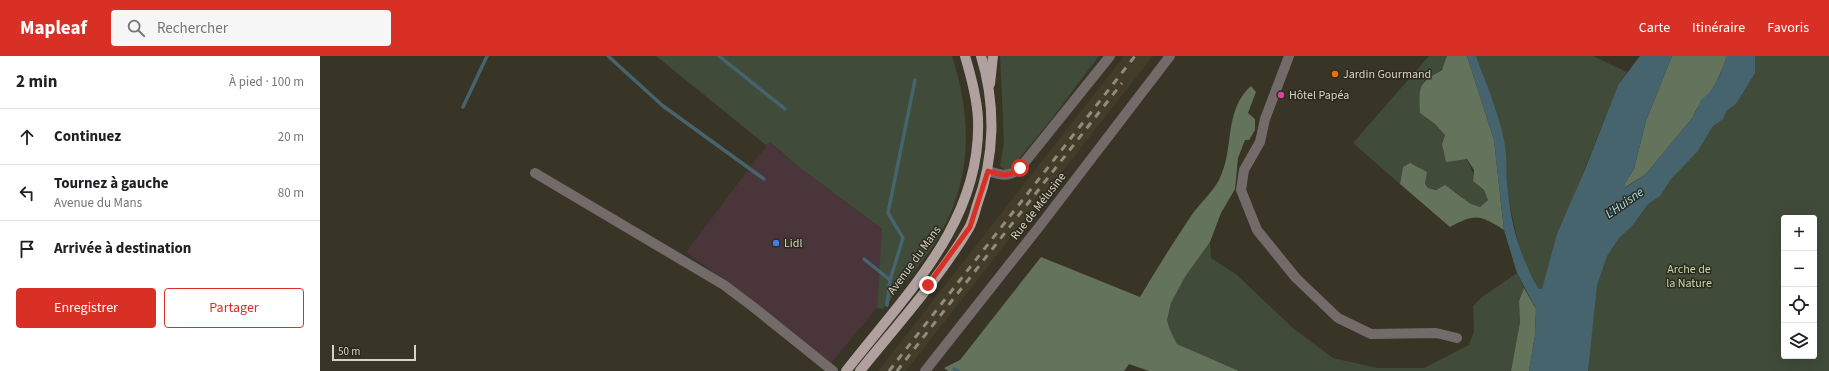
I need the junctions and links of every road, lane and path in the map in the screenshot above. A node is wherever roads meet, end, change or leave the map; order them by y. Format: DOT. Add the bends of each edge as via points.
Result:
graph roads {
  1 [pos="965,56"];
  2 [pos="981,56"];
  3 [pos="993,56"];
  4 [pos="1110,56"];
  5 [pos="1170,56"];
  6 [pos="1289,56"];
  7 [pos="990,88"];
  8 [pos="988,171"];
  9 [pos="535,173"];
  10 [pos="1457,338"];
  11 [pos="832,371"];
  12 [pos="846,371"];
  13 [pos="860,371"];
  14 [pos="925,371"];
  1 -- 12 [label="main road, Avenue du Mans" via="974,90 978,136 974,169 961,212 935,257"];
  2 -- 7 [label="main road, Avenue du Mans"];
  3 -- 7 [label="main road"];
  4 -- 8 [label="street" via="1020,168 1007,175"];
  5 -- 14 [label="street, Rue de Mélusine"];
  6 -- 10 [label="street" via="1265,119 1260,142 1244,170 1242,190 1257,230 1296,278 1338,318 1371,334 1436,333"];
  7 -- 8 [label="main road, Avenue du Mans" via="993,124"];
  8 -- 13 [label="main road, Avenue du Mans" via="970,227"];
  9 -- 11 [label="street" via="724,285"];
}
